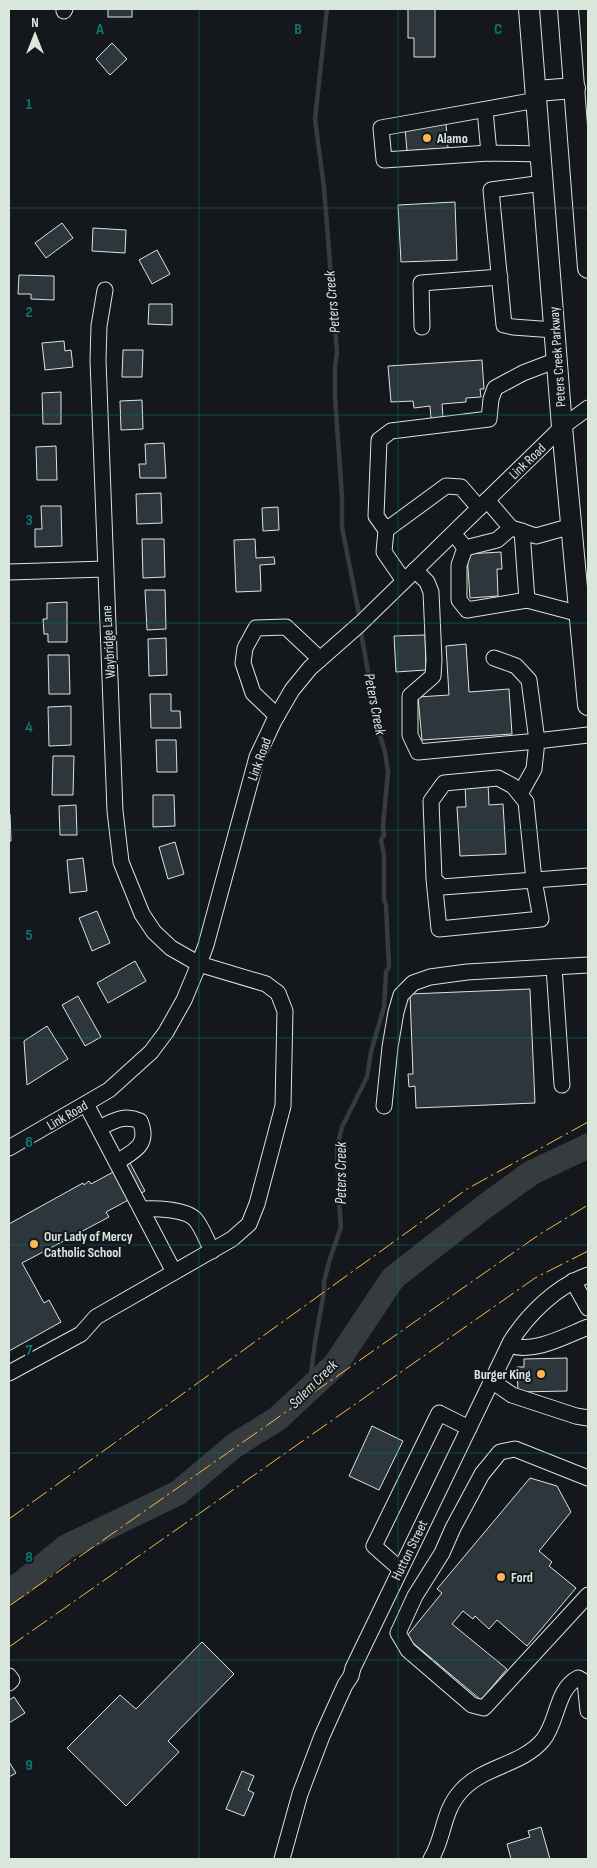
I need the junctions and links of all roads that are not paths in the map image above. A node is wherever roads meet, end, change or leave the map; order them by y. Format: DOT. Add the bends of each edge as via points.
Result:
graph roads {
  1 [pos="529,9"];
  2 [pos="568,9"];
  3 [pos="575,88"];
  4 [pos="536,95"];
  5 [pos="485,110"];
  6 [pos="489,153"];
  7 [pos="541,154"];
  8 [pos="543,183"];
  9 [pos="586,210"];
  10 [pos="588,268"];
  11 [pos="500,277"];
  12 [pos="105,290"];
  13 [pos="422,327"];
  14 [pos="554,330"];
  15 [pos="557,360"];
  16 [pos="588,408"];
  17 [pos="562,427"];
  18 [pos="483,504"];
  19 [pos="572,526"];
  20 [pos="386,530"];
  21 [pos="516,530"];
  22 [pos="454,532"];
  23 [pos="465,548"];
  24 [pos="105,569"];
  25 [pos="415,570"];
  26 [pos="9,572"];
  27 [pos="404,581"];
  28 [pos="528,600"];
  29 [pos="580,614"];
  30 [pos="494,658"];
  31 [pos="320,659"];
  32 [pos="588,706"];
  33 [pos="277,716"];
  34 [pos="588,735"];
  35 [pos="536,741"];
  36 [pos="520,794"];
  37 [pos="588,876"];
  38 [pos="434,879"];
  39 [pos="534,880"];
  40 [pos="199,964"];
  41 [pos="588,965"];
  42 [pos="554,967"];
  43 [pos="562,1085"];
  44 [pos="86,1104"];
  45 [pos="384,1106"];
  46 [pos="99,1129"];
  47 [pos="9,1148"];
  48 [pos="117,1162"];
  49 [pos="142,1209"];
  50 [pos="212,1251"];
  51 [pos="174,1272"];
  52 [pos="588,1275"];
  53 [pos="573,1282"];
  54 [pos="588,1308"];
  55 [pos="588,1327"];
  56 [pos="509,1345"];
  57 [pos="9,1372"];
  58 [pos="492,1381"];
  59 [pos="588,1418"];
  60 [pos="469,1428"];
  61 [pos="588,1478"];
  62 [pos="400,1569"];
  63 [pos="588,1596"];
  64 [pos="9,1676"];
  65 [pos="9,1683"];
  66 [pos="588,1711"];
  67 [pos="282,1859"];
  68 [pos="431,1859"];
  1 -- 4 [label="main road, Peters Creek Parkway"];
  2 -- 3 [label="main road"];
  3 -- 4 [label="main road"];
  3 -- 9 [label="main road"];
  4 -- 5 [label="street"];
  4 -- 7 [label="main road, Peters Creek Parkway"];
  5 -- 6 [label="street"];
  5 -- 6 [label="street" via="380,128 384,160"];
  6 -- 7 [label="street"];
  7 -- 8 [label="main road, Peters Creek Parkway"];
  8 -- 11 [label="street" via="492,190"];
  8 -- 14 [label="main road, Peters Creek Parkway"];
  9 -- 10 [label="main road"];
  11 -- 13 [label="street" via="421,283"];
  11 -- 14 [label="street" via="504,325"];
  12 -- 24 [label="street, Waybridge Lane" via="98,360"];
  14 -- 15 [label="main road, Peters Creek Parkway"];
  15 -- 17 [label="main road, Peters Creek Parkway"];
  15 -- 20 [label="street" via="495,388 490,399 489,419 391,431 379,440 376,516"];
  16 -- 17 [label="street, Link Road"];
  17 -- 18 [label="street, Link Road"];
  17 -- 19 [label="main road, Peters Creek Parkway"];
  18 -- 20 [label="street" via="461,487 446,486"];
  18 -- 21 [label="street"];
  18 -- 22 [label="street, Link Road"];
  19 -- 21 [label="street" via="536,536"];
  19 -- 29 [label="main road, Peters Creek Parkway"];
  20 -- 27 [label="street" via="384,552"];
  21 -- 23 [label="street" via="497,540"];
  21 -- 28 [label="street"];
  22 -- 23 [label="street"];
  22 -- 25 [label="street, Link Road"];
  23 -- 28 [label="street" via="460,565 459,600 467,610"];
  24 -- 26 [label="street"];
  24 -- 40 [label="street, Waybridge Lane" via="115,811 121,862 142,914 154,932 172,948"];
  25 -- 27 [label="street, Link Road"];
  25 -- 35 [label="street" via="427,582 431,592 434,660 433,676 410,696 410,736 418,752"];
  27 -- 31 [label="street, Link Road"];
  28 -- 29 [label="street"];
  29 -- 32 [label="main road, Peters Creek Parkway"];
  30 -- 35 [label="street" via="516,666 529,680"];
  31 -- 33 [label="street, Link Road" via="292,690"];
  31 -- 33 [label="street" via="286,627 256,628 245,648 243,663 253,693"];
  33 -- 40 [label="street, Link Road" via="258,757"];
  34 -- 35 [label="street"];
  35 -- 36 [label="street" via="534,769"];
  36 -- 38 [label="street" via="498,778 444,783 431,801"];
  36 -- 39 [label="street" via="526,802"];
  37 -- 39 [label="street"];
  38 -- 39 [label="street" via="442,887"];
  38 -- 39 [label="street" via="439,928 541,920"];
  40 -- 44 [label="street, Link Road" via="184,1000 151,1052 109,1090"];
  40 -- 50 [label="street, Waybridge Lane" via="266,984 278,993 285,1011 283,1106 257,1204 249,1224"];
  41 -- 42 [label="street"];
  42 -- 43 [label="street"];
  42 -- 45 [label="street" via="467,972 413,983 401,995 396,1012"];
  44 -- 46 [label="street"];
  44 -- 47 [label="street, Link Road"];
  46 -- 48 [label="street"];
  46 -- 48 [label="street" via="123,1117 140,1121 144,1131 142,1142"];
  48 -- 49 [label="street"];
  49 -- 50 [label="street" via="180,1212 194,1219"];
  49 -- 51 [label="street"];
  50 -- 51 [label="street, Waybridge Lane"];
  51 -- 57 [label="street, Waybridge Lane" via="96,1317 82,1334"];
  52 -- 53 [label="street, Hutton Street"];
  53 -- 54 [label="street"];
  53 -- 56 [label="street, Hutton Street" via="530,1316"];
  55 -- 56 [label="street" via="536,1346"];
  56 -- 58 [label="street, Hutton Street"];
  58 -- 59 [label="street" via="512,1395"];
  58 -- 60 [label="street, Hutton Street"];
  60 -- 62 [label="street, Hutton Street"];
  60 -- 62 [label="street" via="439,1413 430,1430 374,1546"];
  61 -- 63 [label="street" via="514,1449 500,1452 482,1474 442,1553 415,1596 398,1634 408,1650 472,1705 484,1708"];
  62 -- 67 [label="street, Hutton Street" via="322,1736 300,1794"];
  64 -- 65 [label="street" via="12,1680"];
  66 -- 68 [label="street" via="585,1682 578,1678 570,1682 551,1729 542,1741 525,1756 485,1774 463,1789 448,1809"];
}
